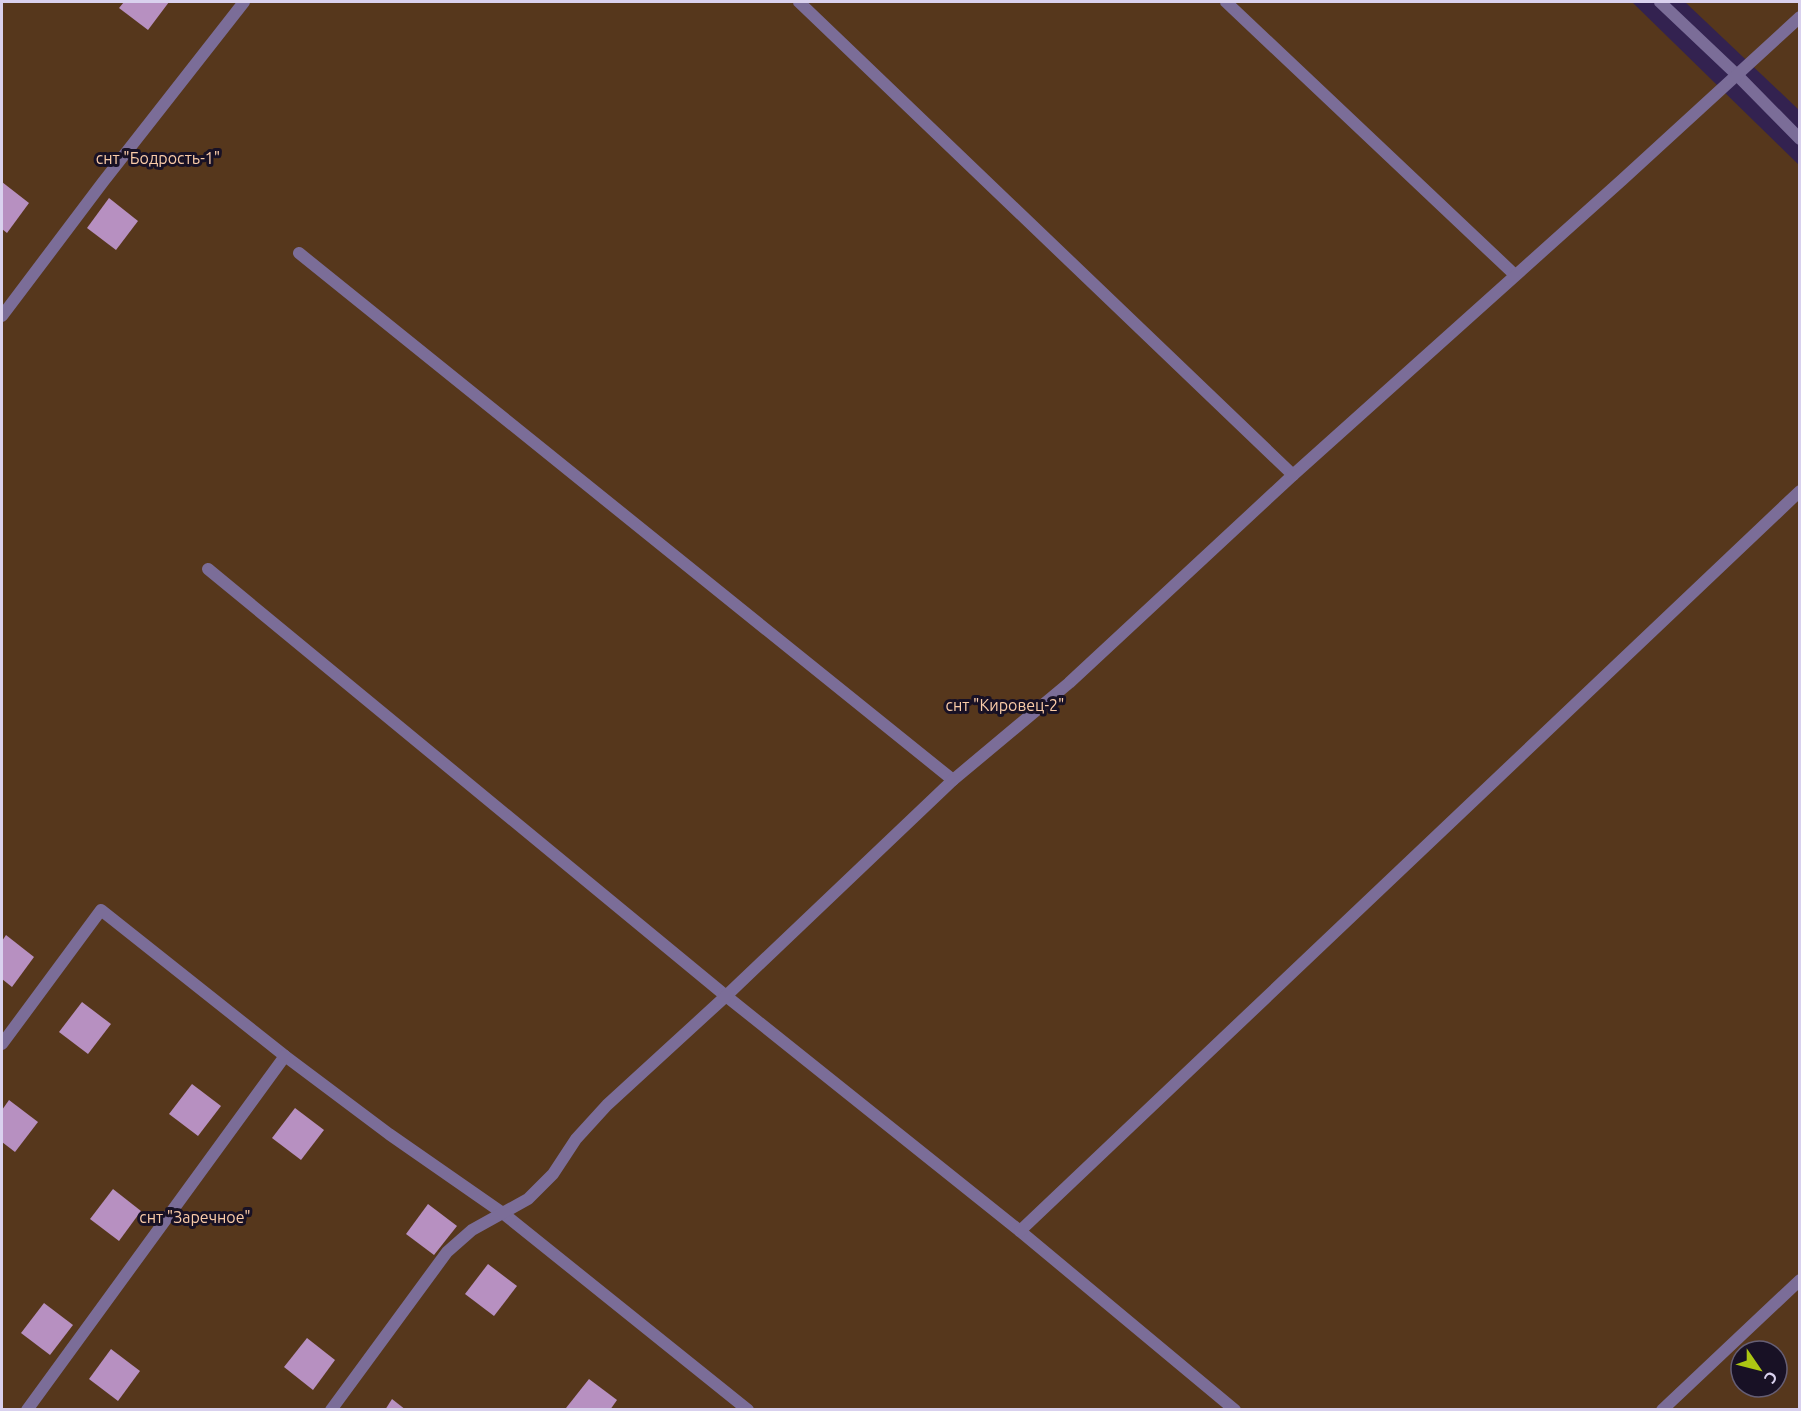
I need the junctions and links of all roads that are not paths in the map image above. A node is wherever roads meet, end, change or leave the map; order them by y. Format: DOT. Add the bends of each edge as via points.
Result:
graph roads {
  1 [pos="244,2"];
  2 [pos="799,2"];
  3 [pos="1226,2"];
  4 [pos="1660,2"];
  5 [pos="1800,17"];
  6 [pos="1736,74"];
  7 [pos="1800,139"];
  8 [pos="299,253"];
  9 [pos="1515,275"];
  10 [pos="2,316"];
  11 [pos="1293,475"];
  12 [pos="1800,491"];
  13 [pos="208,569"];
  14 [pos="953,780"];
  15 [pos="726,996"];
  16 [pos="2,1044"];
  17 [pos="285,1056"];
  18 [pos="504,1214"];
  19 [pos="1020,1232"];
  20 [pos="1800,1280"];
  21 [pos="27,1410"];
  22 [pos="330,1410"];
  23 [pos="747,1410"];
  24 [pos="1235,1410"];
  25 [pos="1662,1410"];
  1 -- 10 [label="street"];
  2 -- 11 [label="street"];
  3 -- 9 [label="street"];
  4 -- 6 [label="street"];
  5 -- 6 [label="street"];
  6 -- 7 [label="street"];
  6 -- 9 [label="street"];
  8 -- 14 [label="street"];
  9 -- 11 [label="street"];
  11 -- 14 [label="street" via="1069,683"];
  12 -- 19 [label="street"];
  13 -- 15 [label="street"];
  14 -- 15 [label="street"];
  15 -- 18 [label="street" via="607,1105 576,1139 553,1174 528,1199"];
  15 -- 19 [label="street"];
  16 -- 17 [label="street" via="101,910"];
  17 -- 18 [label="street"];
  17 -- 21 [label="street"];
  18 -- 22 [label="street" via="472,1230 447,1252"];
  18 -- 23 [label="street"];
  19 -- 24 [label="street"];
  20 -- 25 [label="street"];
}
